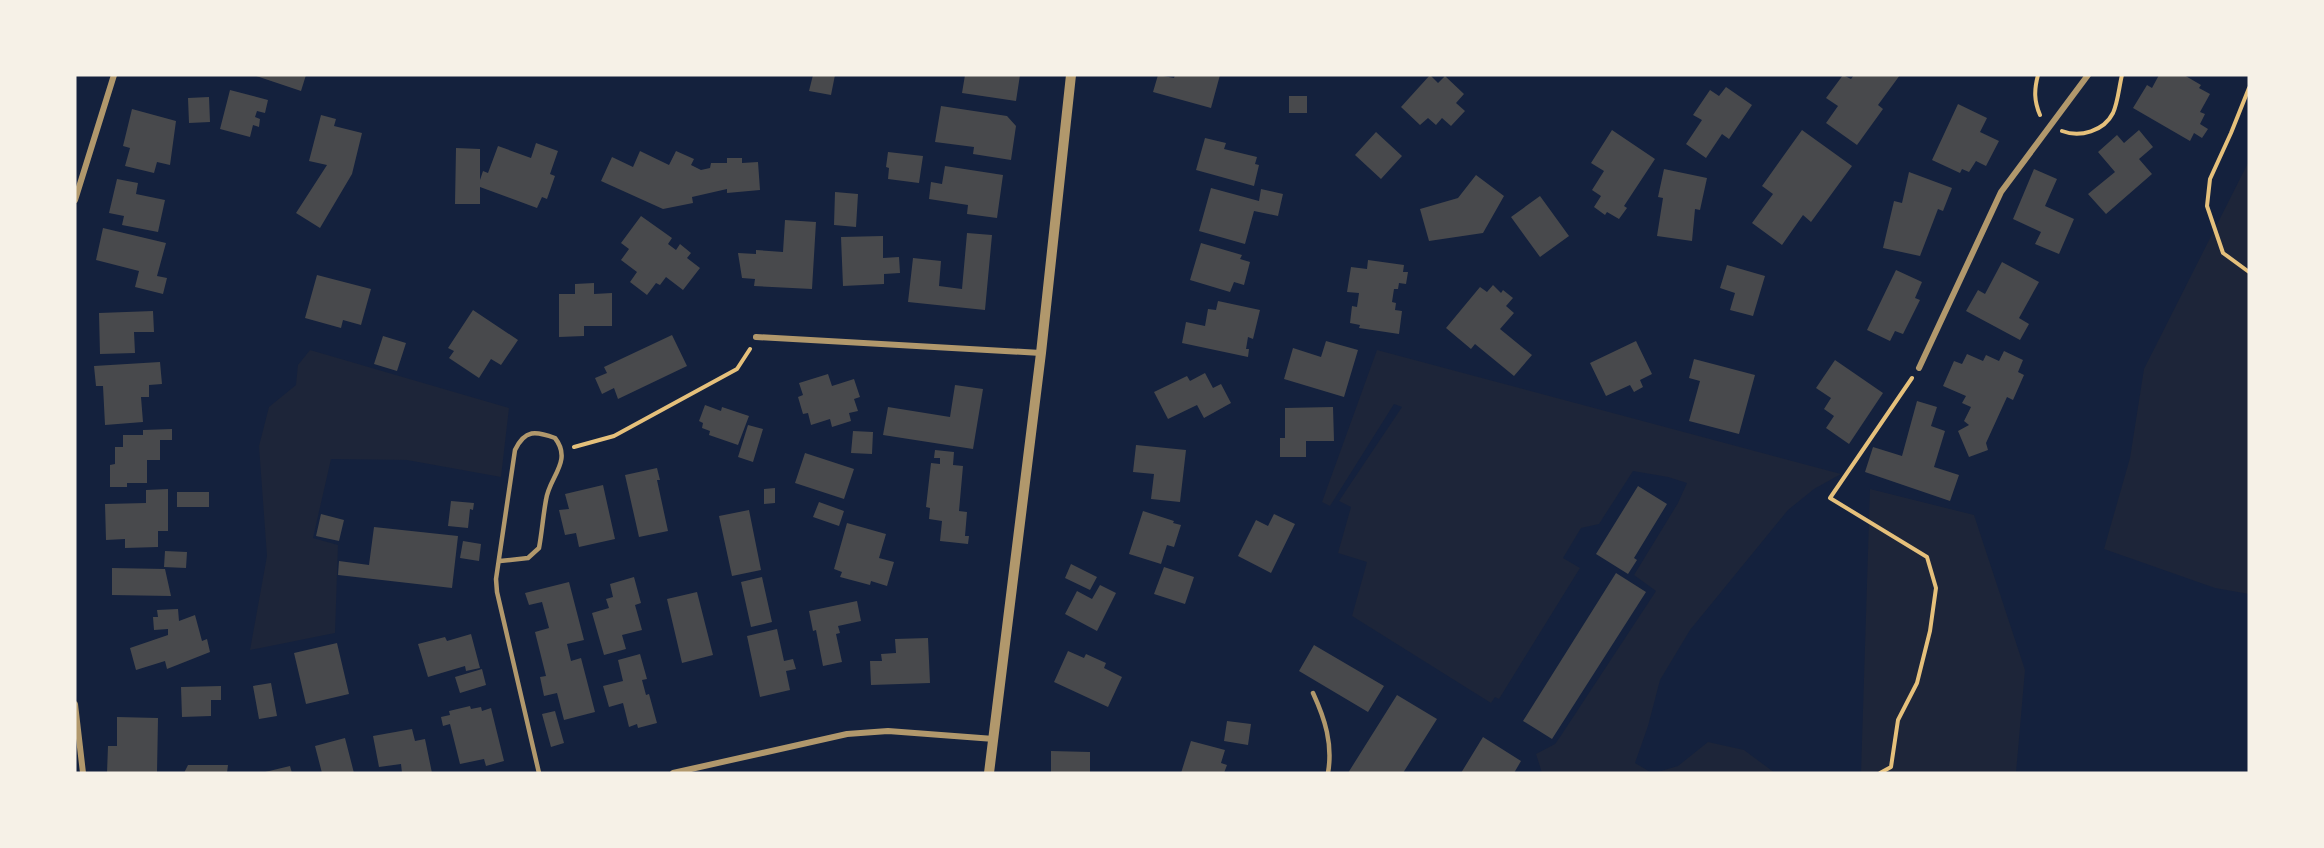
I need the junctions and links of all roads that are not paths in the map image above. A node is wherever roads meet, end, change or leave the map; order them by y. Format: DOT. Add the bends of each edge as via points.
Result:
graph roads {
  1 [pos="114,75"];
  2 [pos="1071,75"];
  3 [pos="2088,75"];
  4 [pos="75,200"];
  5 [pos="756,337"];
  6 [pos="1041,353"];
  7 [pos="1919,368"];
  8 [pos="500,561"];
  9 [pos="1313,693"];
  10 [pos="75,704"];
  11 [pos="994,739"];
  12 [pos="83,773"];
  13 [pos="539,773"];
  14 [pos="673,773"];
  15 [pos="989,773"];
  16 [pos="1328,773"];
  1 -- 4 [label="street"];
  2 -- 6 [label="street"];
  3 -- 7 [label="street" via="2001,192"];
  5 -- 6 [label="street"];
  6 -- 11 [label="street"];
  8 -- 8 [label="lane" via="515,450 520,439 531,433 555,438 562,450 562,463 546,497 539,548 528,558"];
  8 -- 13 [label="lane" via="497,592"];
  9 -- 16 [label="lane" via="1328,733"];
  10 -- 12 [label="street"];
  11 -- 14 [label="street" via="888,731 847,734"];
  11 -- 15 [label="street"];
}
